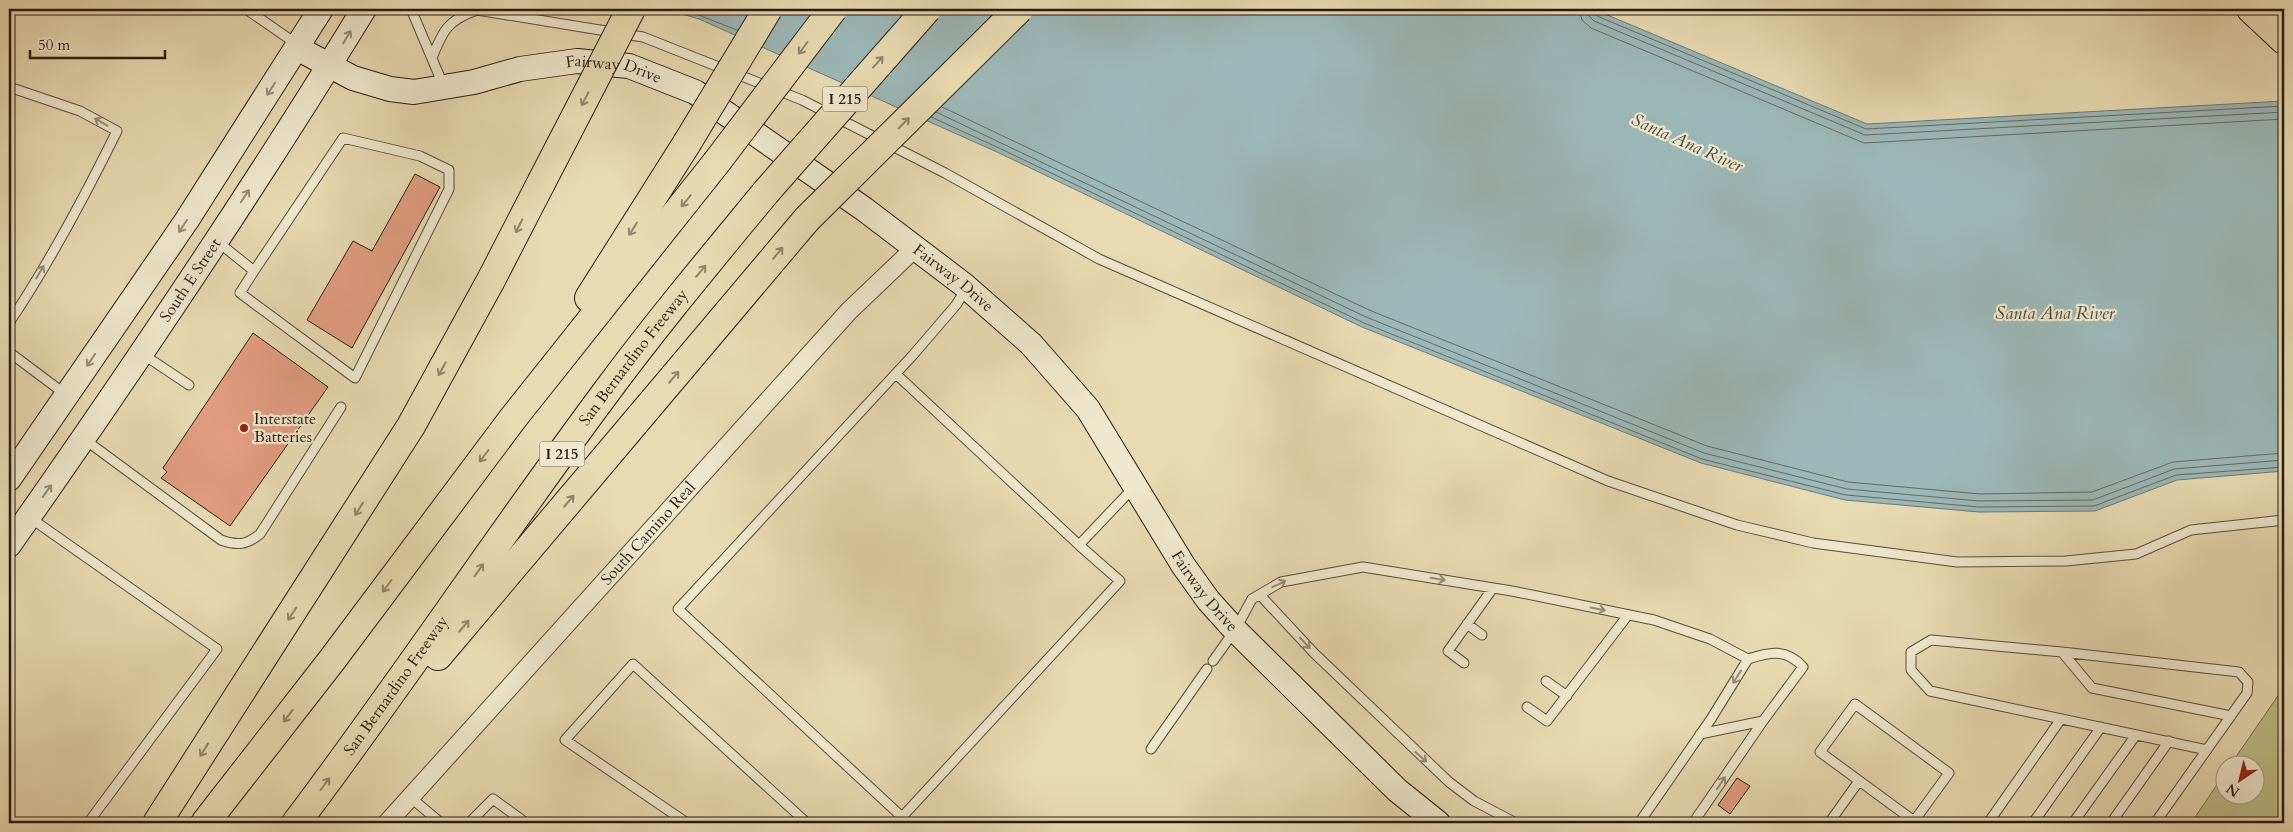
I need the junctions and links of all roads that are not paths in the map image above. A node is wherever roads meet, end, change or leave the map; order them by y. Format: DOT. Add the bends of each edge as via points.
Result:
graph roads {
  1 [pos="246,9"];
  2 [pos="321,9"];
  3 [pos="364,9"];
  4 [pos="411,9"];
  5 [pos="474,9"];
  6 [pos="631,9"];
  7 [pos="768,9"];
  8 [pos="833,9"];
  9 [pos="927,9"];
  10 [pos="1019,9"];
  11 [pos="2251,9"];
  12 [pos="2284,40"];
  13 [pos="298,46"];
  14 [pos="432,58"];
  15 [pos="330,65"];
  16 [pos="9,87"];
  17 [pos="444,87"];
  18 [pos="216,240"];
  19 [pos="915,248"];
  20 [pos="254,271"];
  21 [pos="967,288"];
  22 [pos="9,323"];
  23 [pos="9,352"];
  24 [pos="141,353"];
  25 [pos="896,374"];
  26 [pos="189,385"];
  27 [pos="68,395"];
  28 [pos="341,407"];
  29 [pos="514,417"];
  30 [pos="84,439"];
  31 [pos="9,480"];
  32 [pos="1135,486"];
  33 [pos="29,516"];
  34 [pos="2284,520"];
  35 [pos="1079,544"];
  36 [pos="9,545"];
  37 [pos="1493,588"];
  38 [pos="1260,595"];
  39 [pos="1628,615"];
  40 [pos="1467,624"];
  41 [pos="1235,630"];
  42 [pos="1482,635"];
  43 [pos="2062,652"];
  44 [pos="1748,659"];
  45 [pos="1213,661"];
  46 [pos="1464,663"];
  47 [pos="1207,669"];
  48 [pos="1546,681"];
  49 [pos="1567,696"];
  50 [pos="1527,707"];
  51 [pos="2230,716"];
  52 [pos="2061,719"];
  53 [pos="1763,720"];
  54 [pos="370,724"];
  55 [pos="2100,727"];
  56 [pos="1700,734"];
  57 [pos="2136,734"];
  58 [pos="2169,742"];
  59 [pos="1151,749"];
  60 [pos="2207,750"];
  61 [pos="1859,781"];
  62 [pos="410,797"];
  63 [pos="88,823"];
  64 [pos="158,823"];
  65 [pos="205,823"];
  66 [pos="296,823"];
  67 [pos="387,823"];
  68 [pos="441,823"];
  69 [pos="469,823"];
  70 [pos="526,823"];
  71 [pos="687,823"];
  72 [pos="807,823"];
  73 [pos="1438,823"];
  74 [pos="1516,823"];
  75 [pos="1639,823"];
  76 [pos="1693,823"];
  77 [pos="1829,823"];
  78 [pos="1988,823"];
  79 [pos="2032,823"];
  80 [pos="2073,823"];
  81 [pos="2111,823"];
  82 [pos="2155,823"];
  1 -- 13 [label="lane"];
  2 -- 13 [label="street"];
  15 -- 3 [label="street, South E Street, one-way"];
  4 -- 14 [label="lane"];
  5 -- 14 [label="lane" via="448,25"];
  5 -- 34 [label="lane" via="643,36 802,100 945,173 1099,259 1608,481 1737,525 1813,544 1957,562 2066,560 2136,554 2191,530"];
  6 -- 64 [label="highway, one-way, bridge" via="491,280 411,426"];
  7 -- 29 [label="highway, one-way, bridge"];
  8 -- 29 [label="highway, one-way, bridge" via="716,163"];
  54 -- 9 [label="highway, San Bernardino Freeway / I 215, one-way, bridge" via="601,399 675,303 859,83"];
  54 -- 10 [label="highway, one-way, bridge" via="444,650 807,219"];
  11 -- 12 [label="highway"];
  13 -- 15 [label="street, Fairway Drive"];
  13 -- 27 [label="street, one-way"];
  14 -- 17 [label="lane"];
  15 -- 17 [label="street, Fairway Drive" via="353,78 390,89 414,92"];
  18 -- 15 [label="street, South E Street, one-way"];
  22 -- 16 [label="lane, one-way" via="88,188 117,131 80,111"];
  17 -- 19 [label="street, Fairway Drive" via="556,64 577,62 629,66 695,92"];
  18 -- 20 [label="lane"];
  18 -- 24 [label="street, South E Street"];
  19 -- 21 [label="street, Fairway Drive"];
  19 -- 62 [label="street, South Camino Real" via="849,311"];
  20 -- 20 [label="lane" via="343,138 420,156 449,170 449,189 355,378 240,293"];
  21 -- 25 [label="lane"];
  21 -- 32 [label="street, Fairway Drive" via="1031,344 1088,409"];
  23 -- 27 [label="lane"];
  24 -- 26 [label="lane"];
  24 -- 30 [label="street, South E Street"];
  25 -- 35 [label="lane"];
  25 -- 35 [label="lane" via="678,609 902,817 1120,581"];
  27 -- 31 [label="street"];
  28 -- 30 [label="lane" via="260,534 248,543 236,545 221,540"];
  29 -- 65 [label="highway, one-way"];
  33 -- 30 [label="street, South E Street, one-way"];
  32 -- 35 [label="lane"];
  32 -- 41 [label="street, Fairway Drive" via="1183,565"];
  33 -- 36 [label="street, South E Street"];
  33 -- 63 [label="lane" via="217,649"];
  38 -- 37 [label="lane, one-way" via="1281,582 1363,567"];
  37 -- 39 [label="lane, one-way"];
  37 -- 40 [label="lane"];
  38 -- 41 [label="lane" via="1252,600"];
  38 -- 74 [label="lane, one-way" via="1314,653 1448,782 1474,801"];
  39 -- 44 [label="lane" via="1654,620 1710,639"];
  39 -- 49 [label="lane"];
  40 -- 42 [label="lane"];
  40 -- 46 [label="lane" via="1448,651"];
  41 -- 45 [label="lane"];
  41 -- 73 [label="street, Fairway Drive" via="1397,790"];
  43 -- 51 [label="lane" via="2092,688"];
  43 -- 51 [label="lane" via="2239,672 2248,682 2247,693"];
  43 -- 52 [label="lane" via="1931,640 1911,652 1911,670 1930,691"];
  44 -- 53 [label="lane" via="1770,652 1795,658 1803,667"];
  44 -- 56 [label="lane, one-way"];
  47 -- 59 [label="lane"];
  48 -- 49 [label="lane"];
  49 -- 50 [label="lane" via="1547,721"];
  51 -- 60 [label="lane"];
  52 -- 55 [label="lane"];
  52 -- 78 [label="lane"];
  53 -- 56 [label="lane"];
  76 -- 53 [label="lane, one-way"];
  66 -- 54 [label="highway, San Bernardino Freeway / I 215, one-way"];
  55 -- 57 [label="lane"];
  55 -- 79 [label="lane"];
  56 -- 75 [label="lane"];
  57 -- 58 [label="lane"];
  57 -- 80 [label="lane"];
  58 -- 60 [label="lane"];
  58 -- 81 [label="lane"];
  60 -- 82 [label="lane"];
  61 -- 61 [label="lane" via="1914,821 1949,773 1855,704 1820,752"];
  61 -- 77 [label="lane"];
  62 -- 67 [label="street, South Camino Real"];
  62 -- 68 [label="lane"];
  69 -- 70 [label="lane" via="493,799"];
  71 -- 72 [label="lane" via="565,740 633,664"];
}
